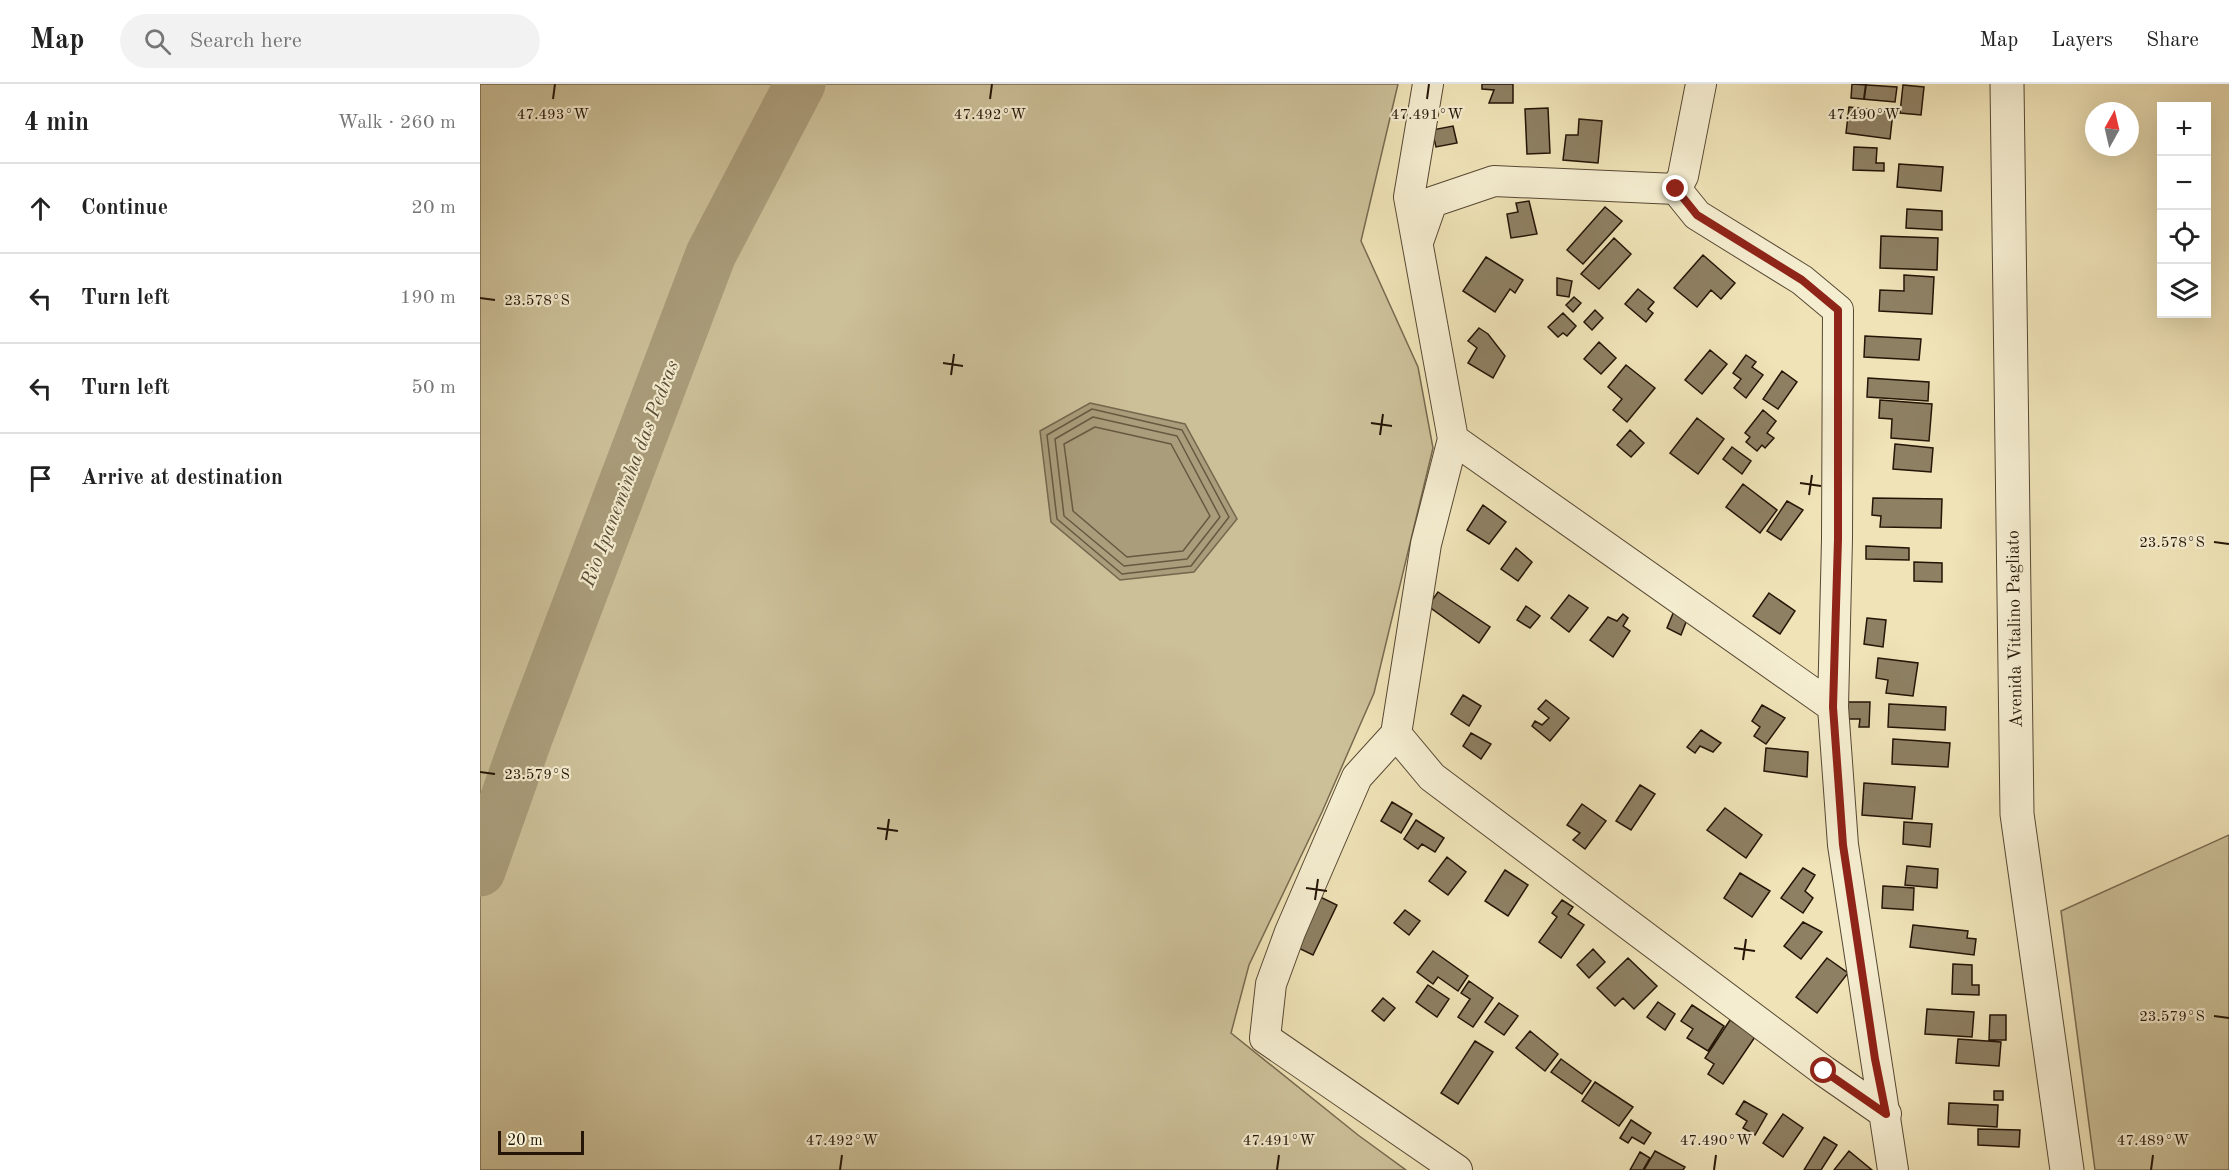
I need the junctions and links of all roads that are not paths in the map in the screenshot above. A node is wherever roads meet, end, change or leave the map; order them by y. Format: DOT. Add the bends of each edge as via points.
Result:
graph roads {
  1 [pos="1428,84"];
  2 [pos="1701,84"];
  3 [pos="2007,84"];
  4 [pos="1676,189"];
  5 [pos="1418,242"];
  6 [pos="1453,439"];
  7 [pos="1833,707"];
  8 [pos="1396,734"];
  9 [pos="1886,1114"];
  10 [pos="1457,1170"];
  11 [pos="1893,1170"];
  12 [pos="2067,1170"];
  1 -- 5 [label="street" via="1409,197"];
  2 -- 4 [label="street" via="1683,176"];
  3 -- 12 [label="street, Avenida Vitalino Pagliato" via="2017,814"];
  4 -- 5 [label="street" via="1494,181 1432,202"];
  4 -- 7 [label="street" via="1697,215 1802,280 1838,310"];
  5 -- 6 [label="street"];
  6 -- 7 [label="street"];
  6 -- 8 [label="street" via="1426,544"];
  7 -- 9 [label="street" via="1843,845"];
  8 -- 9 [label="street" via="1432,777"];
  8 -- 10 [label="street" via="1357,777 1290,932 1271,984 1265,1038"];
  9 -- 11 [label="street"];
}
